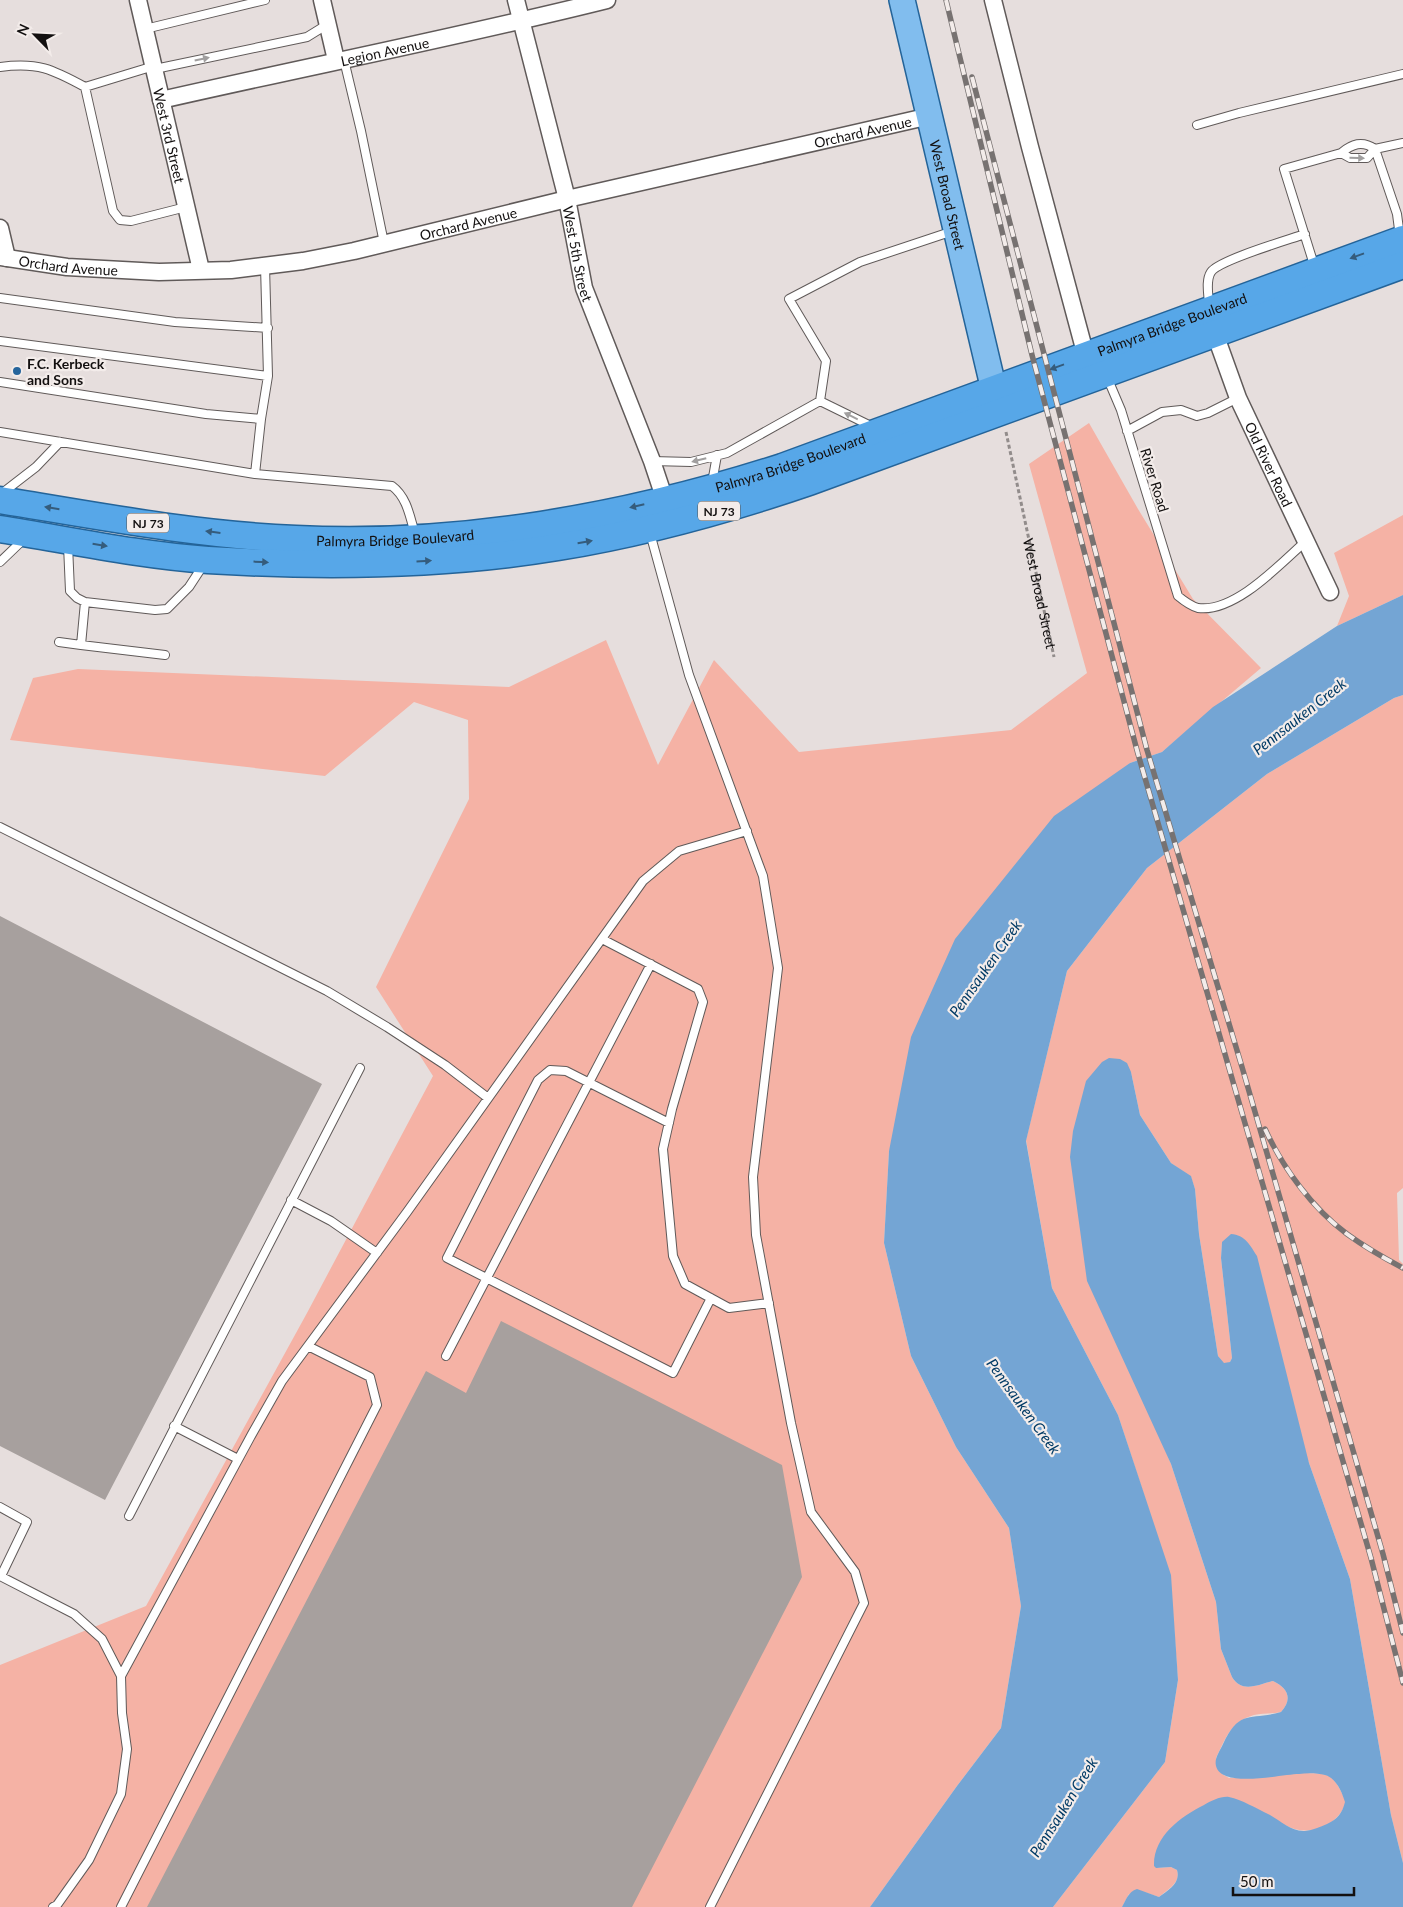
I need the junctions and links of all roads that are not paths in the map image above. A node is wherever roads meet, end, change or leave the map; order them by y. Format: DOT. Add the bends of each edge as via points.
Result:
graph roads {
  1 [pos="138,0"];
  2 [pos="265,0"];
  3 [pos="322,0"];
  4 [pos="516,0"];
  5 [pos="607,0"];
  6 [pos="902,0"];
  7 [pos="993,0"];
  8 [pos="521,22"];
  9 [pos="328,24"];
  10 [pos="145,29"];
  11 [pos="340,59"];
  12 [pos="0,67"];
  13 [pos="154,68"];
  14 [pos="1403,74"];
  15 [pos="85,87"];
  16 [pos="161,100"];
  17 [pos="930,116"];
  18 [pos="1197,125"];
  19 [pos="1403,143"];
  20 [pos="1375,149"];
  21 [pos="1341,153"];
  22 [pos="567,199"];
  23 [pos="186,207"];
  24 [pos="0,228"];
  25 [pos="956,230"];
  26 [pos="1305,234"];
  27 [pos="384,244"];
  28 [pos="1402,248"];
  29 [pos="4,257"];
  30 [pos="265,266"];
  31 [pos="201,270"];
  32 [pos="1316,271"];
  33 [pos="1403,283"];
  34 [pos="0,298"];
  35 [pos="1268,315"];
  36 [pos="1212,322"];
  37 [pos="268,328"];
  38 [pos="0,341"];
  39 [pos="1096,364"];
  40 [pos="268,376"];
  41 [pos="0,382"];
  42 [pos="1238,398"];
  43 [pos="820,401"];
  44 [pos="998,401"];
  45 [pos="261,419"];
  46 [pos="882,431"];
  47 [pos="1127,431"];
  48 [pos="0,432"];
  49 [pos="60,442"];
  50 [pos="717,455"];
  51 [pos="652,461"];
  52 [pos="255,474"];
  53 [pos="712,488"];
  54 [pos="0,495"];
  55 [pos="0,500"];
  56 [pos="665,500"];
  57 [pos="649,528"];
  58 [pos="0,529"];
  59 [pos="29,534"];
  60 [pos="416,537"];
  61 [pos="67,540"];
  62 [pos="1306,542"];
  63 [pos="206,560"];
  64 [pos="0,562"];
  65 [pos="1330,592"];
  66 [pos="86,602"];
  67 [pos="59,642"];
  68 [pos="81,645"];
  69 [pos="166,656"];
  70 [pos="0,827"];
  71 [pos="747,831"];
  72 [pos="602,938"];
  73 [pos="651,964"];
  74 [pos="360,1068"];
  75 [pos="589,1083"];
  76 [pos="488,1098"];
  77 [pos="669,1123"];
  78 [pos="291,1200"];
  79 [pos="377,1253"];
  80 [pos="487,1279"];
  81 [pos="711,1298"];
  82 [pos="769,1303"];
  83 [pos="308,1346"];
  84 [pos="446,1356"];
  85 [pos="174,1426"];
  86 [pos="238,1459"];
  87 [pos="0,1507"];
  88 [pos="129,1516"];
  89 [pos="1,1576"];
  90 [pos="121,1676"];
  91 [pos="53,1907"];
  92 [pos="121,1907"];
  93 [pos="710,1907"];
  1 -- 10 [label="street, West 3rd Street"];
  2 -- 10 [label="lane"];
  3 -- 9 [label="street"];
  4 -- 8 [label="street, West 5th Street"];
  5 -- 8 [label="street, Legion Avenue"];
  6 -- 17 [label="main road, West Broad Street"];
  7 -- 39 [label="street" via="1030,147"];
  8 -- 11 [label="street, Legion Avenue"];
  8 -- 22 [label="street, West 5th Street"];
  9 -- 11 [label="street"];
  13 -- 9 [label="lane, one-way" via="307,37"];
  10 -- 13 [label="street, West 3rd Street"];
  11 -- 16 [label="street, Legion Avenue"];
  11 -- 27 [label="lane" via="361,131"];
  12 -- 15 [label="lane" via="33,65 60,73"];
  13 -- 15 [label="lane"];
  13 -- 16 [label="street, West 3rd Street"];
  14 -- 18 [label="lane"];
  15 -- 23 [label="lane" via="112,211 120,220 131,221"];
  16 -- 23 [label="street, West 3rd Street"];
  17 -- 22 [label="street, Orchard Avenue"];
  17 -- 25 [label="main road, West Broad Street"];
  19 -- 20 [label="lane"];
  20 -- 21 [label="lane" via="1368,144 1351,145"];
  21 -- 20 [label="lane, one-way" via="1350,158 1367,158"];
  20 -- 28 [label="lane" via="1397,214"];
  21 -- 26 [label="lane" via="1284,169"];
  22 -- 27 [label="street, Orchard Avenue"];
  22 -- 51 [label="street, West 5th Street" via="584,288"];
  23 -- 31 [label="street, West 3rd Street"];
  24 -- 29 [label="street"];
  25 -- 43 [label="lane" via="860,262 789,299 826,361"];
  25 -- 44 [label="main road, West Broad Street"];
  26 -- 32 [label="lane"];
  26 -- 36 [label="lane" via="1224,263 1212,271 1208,281"];
  27 -- 30 [label="street, Orchard Avenue"];
  28 -- 32 [label="highway, Palmyra Bridge Boulevard / NJ 73, one-way"];
  28 -- 35 [label="highway, Palmyra Bridge Boulevard / NJ 73"];
  29 -- 31 [label="street, Orchard Avenue" via="67,267 126,271"];
  30 -- 31 [label="street, Orchard Avenue"];
  30 -- 37 [label="lane"];
  32 -- 36 [label="highway, Palmyra Bridge Boulevard / NJ 73"];
  33 -- 35 [label="highway" via="1357,297"];
  34 -- 37 [label="lane" via="175,322"];
  35 -- 36 [label="highway, Palmyra Bridge Boulevard / NJ 73"];
  36 -- 39 [label="highway, Palmyra Bridge Boulevard / NJ 73"];
  36 -- 42 [label="street, Old River Road"];
  37 -- 40 [label="lane"];
  38 -- 40 [label="lane"];
  39 -- 44 [label="highway, Palmyra Bridge Boulevard / NJ 73"];
  39 -- 47 [label="lane, River Road" via="1121,410"];
  40 -- 45 [label="lane"];
  41 -- 45 [label="lane" via="206,414"];
  42 -- 47 [label="lane" via="1196,416 1181,410 1162,412"];
  42 -- 62 [label="street, Old River Road"];
  46 -- 43 [label="lane, one-way"];
  43 -- 50 [label="lane" via="727,453"];
  44 -- 46 [label="highway, Palmyra Bridge Boulevard / NJ 73"];
  44 -- 57 [label="highway, Palmyra Bridge Boulevard / NJ 73" via="779,492"];
  45 -- 52 [label="lane"];
  46 -- 53 [label="highway, Palmyra Bridge Boulevard / NJ 73"];
  47 -- 62 [label="lane, River Road" via="1178,596 1196,607 1223,605 1254,586"];
  48 -- 49 [label="lane"];
  49 -- 52 [label="lane"];
  49 -- 54 [label="lane" via="36,467"];
  50 -- 51 [label="lane, one-way" via="691,462"];
  50 -- 53 [label="lane"];
  51 -- 56 [label="street, West 5th Street"];
  52 -- 60 [label="lane" via="392,486 405,501"];
  53 -- 56 [label="highway, Palmyra Bridge Boulevard / NJ 73"];
  60 -- 55 [label="highway, Palmyra Bridge Boulevard / NJ 73, one-way" via="338,540 260,537"];
  56 -- 60 [label="highway, Palmyra Bridge Boulevard / NJ 73, one-way" via="523,528"];
  63 -- 57 [label="highway, Palmyra Bridge Boulevard / NJ 73, one-way" via="374,564 460,559 557,547"];
  57 -- 71 [label="lane" via="689,675"];
  58 -- 59 [label="highway, Palmyra Bridge Boulevard / NJ 73"];
  59 -- 61 [label="highway, Palmyra Bridge Boulevard / NJ 73"];
  59 -- 64 [label="lane"];
  61 -- 63 [label="highway, Palmyra Bridge Boulevard / NJ 73, one-way"];
  61 -- 66 [label="lane" via="70,591"];
  62 -- 65 [label="street, Old River Road"];
  63 -- 66 [label="lane" via="189,587 167,608 155,610"];
  66 -- 68 [label="lane"];
  67 -- 68 [label="lane"];
  68 -- 69 [label="lane"];
  70 -- 76 [label="lane" via="327,992 387,1027"];
  71 -- 72 [label="lane" via="679,851 642,881"];
  71 -- 82 [label="lane" via="764,876 778,968 753,1177 756,1235"];
  72 -- 73 [label="lane"];
  72 -- 76 [label="lane"];
  73 -- 75 [label="lane"];
  73 -- 77 [label="lane" via="698,989 703,1002"];
  74 -- 78 [label="lane"];
  75 -- 77 [label="lane"];
  75 -- 80 [label="lane"];
  75 -- 80 [label="lane" via="566,1071 550,1070 538,1080 447,1258"];
  76 -- 79 [label="lane"];
  77 -- 81 [label="lane" via="663,1148 673,1256 685,1284"];
  78 -- 79 [label="lane" via="331,1221"];
  78 -- 85 [label="lane"];
  79 -- 83 [label="lane"];
  80 -- 81 [label="lane" via="673,1373"];
  80 -- 84 [label="lane"];
  81 -- 82 [label="lane" via="730,1308"];
  82 -- 93 [label="lane" via="811,1512 855,1572 864,1603"];
  83 -- 86 [label="lane" via="282,1382"];
  83 -- 92 [label="lane" via="370,1377 377,1406"];
  85 -- 86 [label="lane"];
  85 -- 88 [label="lane"];
  86 -- 90 [label="lane"];
  87 -- 89 [label="lane" via="28,1522"];
  89 -- 90 [label="lane" via="74,1614 102,1639"];
  90 -- 91 [label="lane" via="127,1748 121,1794 89,1860"];
}
